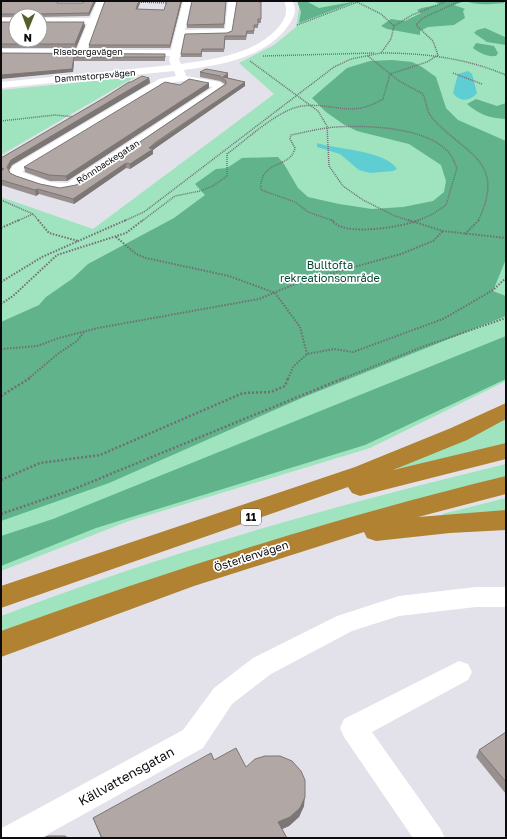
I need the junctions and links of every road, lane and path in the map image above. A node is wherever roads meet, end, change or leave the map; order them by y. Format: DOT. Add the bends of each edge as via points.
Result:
graph roads {
  1 [pos="101,1"];
  2 [pos="232,1"];
  3 [pos="288,1"];
  4 [pos="355,1"];
  5 [pos="360,1"];
  6 [pos="447,1"];
  7 [pos="460,1"];
  8 [pos="132,2"];
  9 [pos="187,2"];
  10 [pos="357,2"];
  11 [pos="48,21"];
  12 [pos="93,21"];
  13 [pos="293,26"];
  14 [pos="394,26"];
  15 [pos="180,33"];
  16 [pos="15,48"];
  17 [pos="1,52"];
  18 [pos="12,52"];
  19 [pos="81,52"];
  20 [pos="175,53"];
  21 [pos="381,53"];
  22 [pos="438,55"];
  23 [pos="368,56"];
  24 [pos="256,57"];
  25 [pos="252,58"];
  26 [pos="179,73"];
  27 [pos="453,73"];
  28 [pos="390,74"];
  29 [pos="506,75"];
  30 [pos="482,84"];
  31 [pos="1,85"];
  32 [pos="296,95"];
  33 [pos="313,106"];
  34 [pos="327,128"];
  35 [pos="473,150"];
  36 [pos="1,200"];
  37 [pos="485,212"];
  38 [pos="33,214"];
  39 [pos="415,222"];
  40 [pos="1,228"];
  41 [pos="443,230"];
  42 [pos="465,234"];
  43 [pos="116,237"];
  44 [pos="506,238"];
  45 [pos="78,241"];
  46 [pos="506,278"];
  47 [pos="1,282"];
  48 [pos="274,293"];
  49 [pos="1,304"];
  50 [pos="506,318"];
  51 [pos="85,331"];
  52 [pos="1,349"];
  53 [pos="307,354"];
  54 [pos="1,396"];
  55 [pos="506,410"];
  56 [pos="506,451"];
  57 [pos="1,480"];
  58 [pos="506,485"];
  59 [pos="1,514"];
  60 [pos="506,520"];
  61 [pos="260,553"];
  62 [pos="1,597"];
  63 [pos="506,597"];
  64 [pos="1,644"];
  65 [pos="459,672"];
  66 [pos="12,838"];
  67 [pos="430,838"];
  1 -- 12 [label="street"];
  2 -- 15 [label="street" via="229,31"];
  3 -- 26 [label="street, Dammstorpsvägen" via="291,12 285,25 272,38 241,55 189,66"];
  4 -- 10 [label="path"];
  5 -- 10 [label="path"];
  6 -- 14 [label="path" via="417,12"];
  7 -- 22 [label="path" via="423,18 416,25 432,39"];
  8 -- 9 [label="path"];
  9 -- 15 [label="street"];
  10 -- 13 [label="path"];
  10 -- 14 [label="path" via="386,17"];
  11 -- 12 [label="street"];
  12 -- 19 [label="street"];
  14 -- 21 [label="path" via="391,38"];
  15 -- 20 [label="street"];
  16 -- 18 [label="street"];
  17 -- 18 [label="street, Risebergavägen"];
  18 -- 19 [label="street, Risebergavägen"];
  19 -- 20 [label="street, Risebergavägen"];
  20 -- 26 [label="street" via="174,60"];
  21 -- 22 [label="path"];
  21 -- 23 [label="path"];
  21 -- 24 [label="path"];
  22 -- 28 [label="path" via="429,63"];
  22 -- 29 [label="path" via="480,64"];
  23 -- 28 [label="path"];
  23 -- 32 [label="path" via="334,67"];
  25 -- 32 [label="path" via="246,58"];
  26 -- 26 [label="street, Rönnbackegatan" via="18,169 15,173 59,188 72,186 220,87"];
  26 -- 31 [label="street, Dammstorpsvägen"];
  27 -- 30 [label="path"];
  28 -- 33 [label="path" via="383,99 370,107 352,110"];
  28 -- 35 [label="path" via="424,96 427,109 433,117 449,134"];
  32 -- 33 [label="path"];
  32 -- 45 [label="path" via="144,212"];
  33 -- 34 [label="path"];
  33 -- 43 [label="path" via="286,110 227,154 227,176 213,186 175,196 126,233"];
  34 -- 39 [label="path" via="329,166 343,186 394,216"];
  34 -- 39 [label="path" via="386,128 426,138 448,153 457,168 446,205"];
  34 -- 39 [label="path" via="291,135 290,139 296,144 296,150 291,158 266,169 262,174 263,191 295,202 308,212 336,224 356,229 391,228"];
  36 -- 38 [label="path"];
  37 -- 42 [label="path" via="476,225"];
  38 -- 40 [label="path"];
  38 -- 45 [label="path" via="49,232"];
  39 -- 41 [label="path"];
  41 -- 42 [label="path"];
  41 -- 48 [label="path" via="433,241 401,254 300,282"];
  42 -- 44 [label="path"];
  43 -- 48 [label="path" via="136,254 146,258 229,276"];
  43 -- 49 [label="path" via="57,255"];
  45 -- 47 [label="path" via="42,257"];
  46 -- 53 [label="path" via="493,290 443,319 353,352 334,349"];
  48 -- 51 [label="path" via="259,299"];
  48 -- 53 [label="path" via="300,327"];
  50 -- 59 [label="path" via="408,353 74,489"];
  51 -- 52 [label="path" via="37,346"];
  51 -- 54 [label="path" via="41,370"];
  53 -- 57 [label="path" via="293,366 285,386 270,392 243,393 100,456 40,463"];
  55 -- 62 [label="highway" via="459,434 363,473"];
  56 -- 62 [label="highway, 11" via="316,498 204,531"];
  58 -- 61 [label="highway, Österlenvägen" via="397,513"];
  60 -- 61 [label="highway" via="405,526"];
  61 -- 64 [label="highway, Österlenvägen" via="112,602"];
  63 -- 66 [label="street, Källvattensgatan" via="476,597 399,606 345,623 262,666 223,696 193,739"];
  65 -- 67 [label="street" via="353,728"];
}
